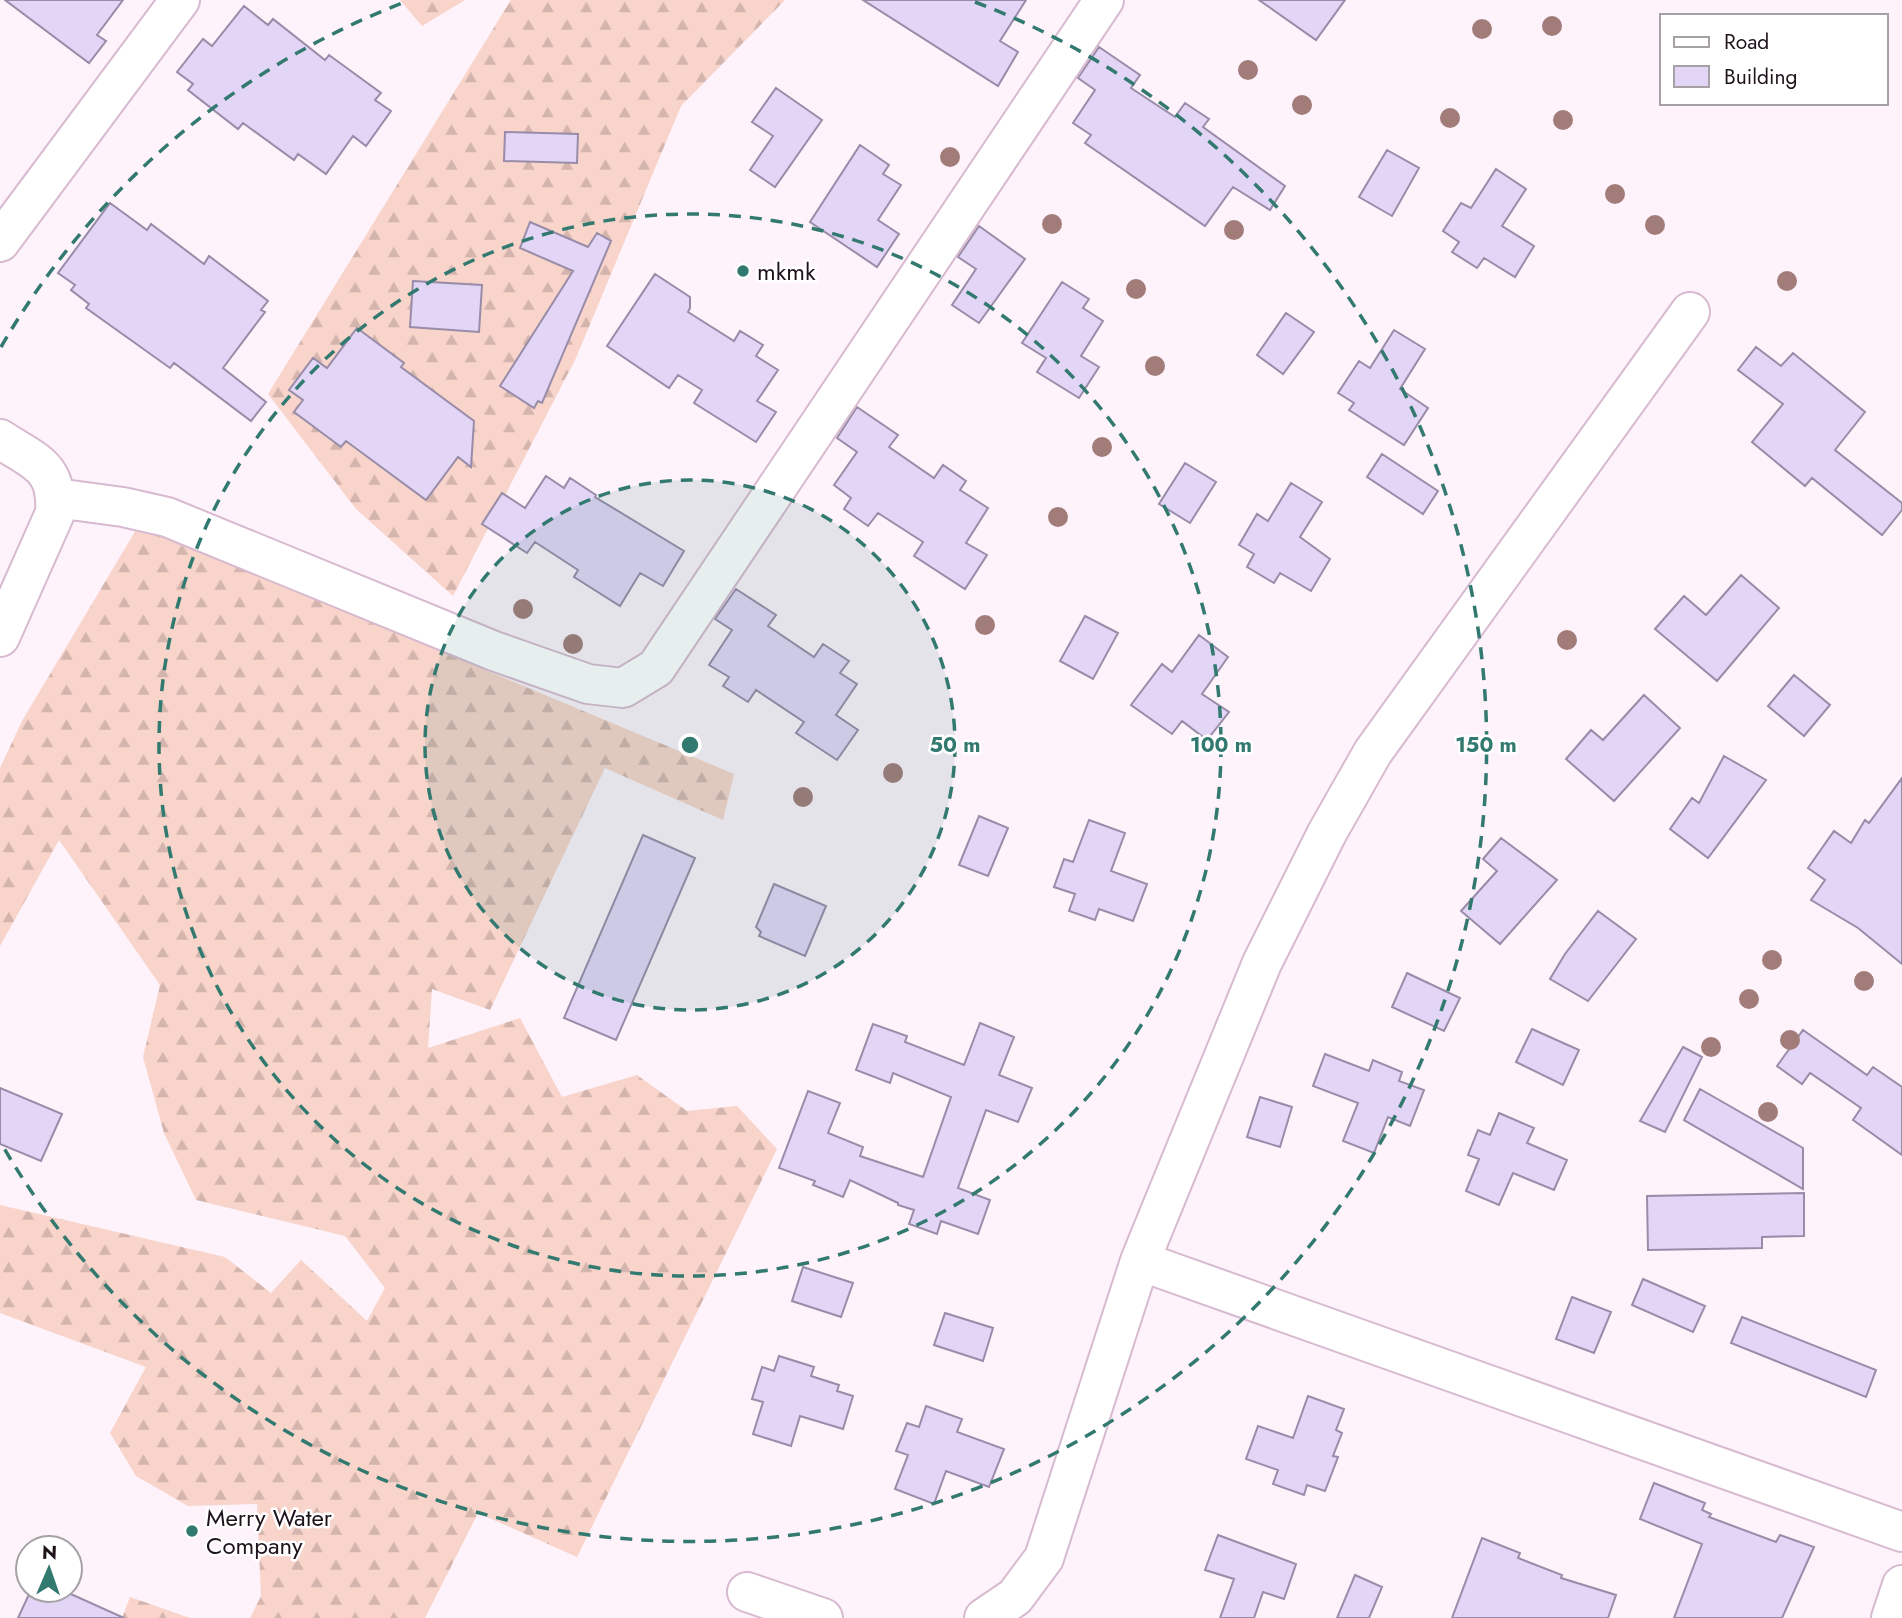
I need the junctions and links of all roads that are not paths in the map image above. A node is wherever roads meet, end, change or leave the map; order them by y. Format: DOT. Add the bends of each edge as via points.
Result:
graph roads {
  1 [pos="180,0"];
  2 [pos="1104,0"];
  3 [pos="0,242"];
  4 [pos="1690,312"];
  5 [pos="0,439"];
  6 [pos="56,498"];
  7 [pos="0,637"];
  8 [pos="1140,1261"];
  9 [pos="1902,1532"];
  10 [pos="1902,1585"];
  11 [pos="747,1591"];
  12 [pos="823,1618"];
  13 [pos="985,1618"];
  14 [pos="1891,1618"];
  1 -- 3 [label="street"];
  2 -- 6 [label="street" via="656,668 623,688 588,684 494,651 167,517"];
  4 -- 8 [label="street" via="1373,752 1262,962"];
  5 -- 6 [label="street" via="45,468"];
  6 -- 7 [label="street" via="55,513"];
  8 -- 9 [label="street"];
  8 -- 13 [label="street" via="1044,1558 1015,1597"];
  10 -- 14 [label="street"];
  11 -- 12 [label="street"];
}
